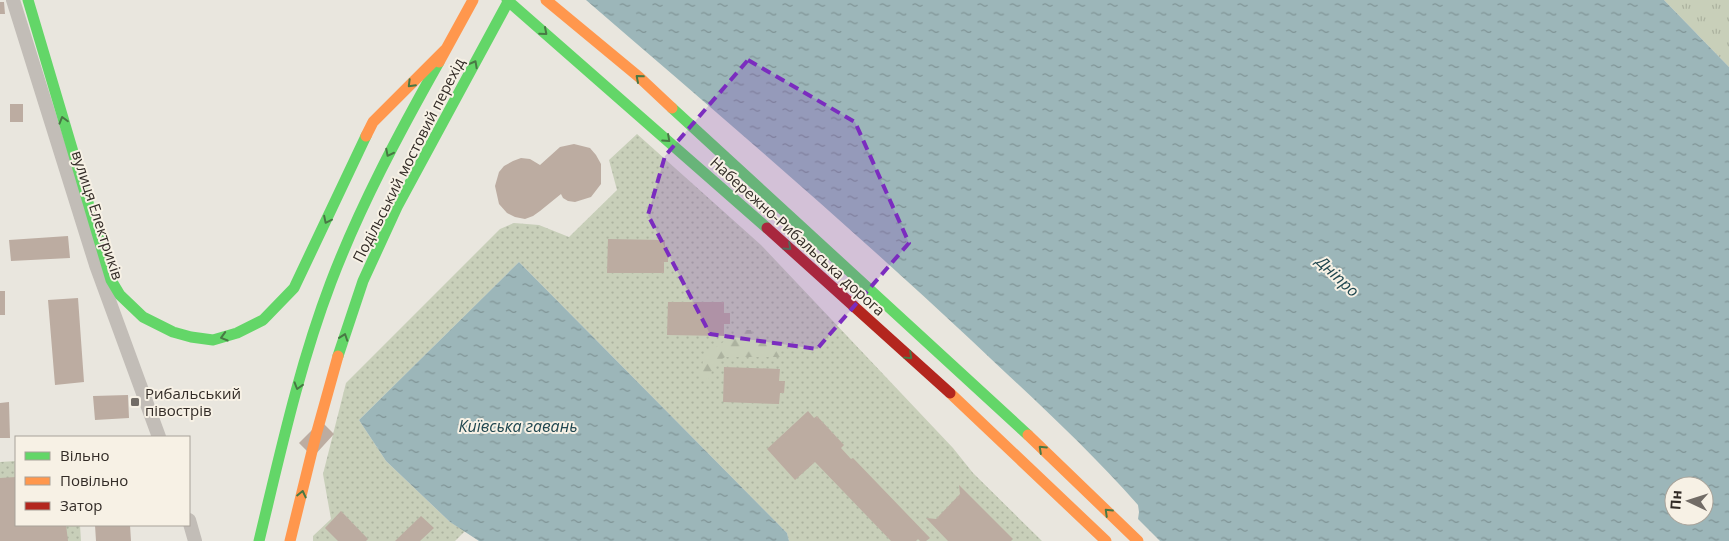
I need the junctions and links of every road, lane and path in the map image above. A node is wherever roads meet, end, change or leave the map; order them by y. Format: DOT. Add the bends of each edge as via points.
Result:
graph roads {
  1 [pos="13,0"];
  2 [pos="28,0"];
  3 [pos="473,0"];
  4 [pos="508,0"];
  5 [pos="546,0"];
  6 [pos="446,49"];
  7 [pos="159,436"];
  8 [pos="190,523"];
  9 [pos="196,541"];
  10 [pos="259,541"];
  11 [pos="290,541"];
  12 [pos="1106,541"];
  13 [pos="1138,541"];
  1 -- 7 [label="street, вулиця Електриків" via="96,265"];
  6 -- 2 [label="main road, one-way" via="373,122 294,288 263,320 237,333 213,340 191,338 143,317 120,296 111,280"];
  3 -- 6 [label="main road, Подільський мостовий перехід"];
  11 -- 4 [label="main road, Подільський мостовий перехід, one-way" via="334,367 363,281 397,207"];
  4 -- 12 [label="main road, Набережно-Рибальська дорога, one-way" via="880,329"];
  13 -- 5 [label="main road, Набережно-Рибальська дорога, one-way" via="639,77"];
  6 -- 10 [label="main road, Подільський мостовий перехід, one-way" via="370,191 344,250 294,400"];
  8 -- 9 [label="street"];
}
